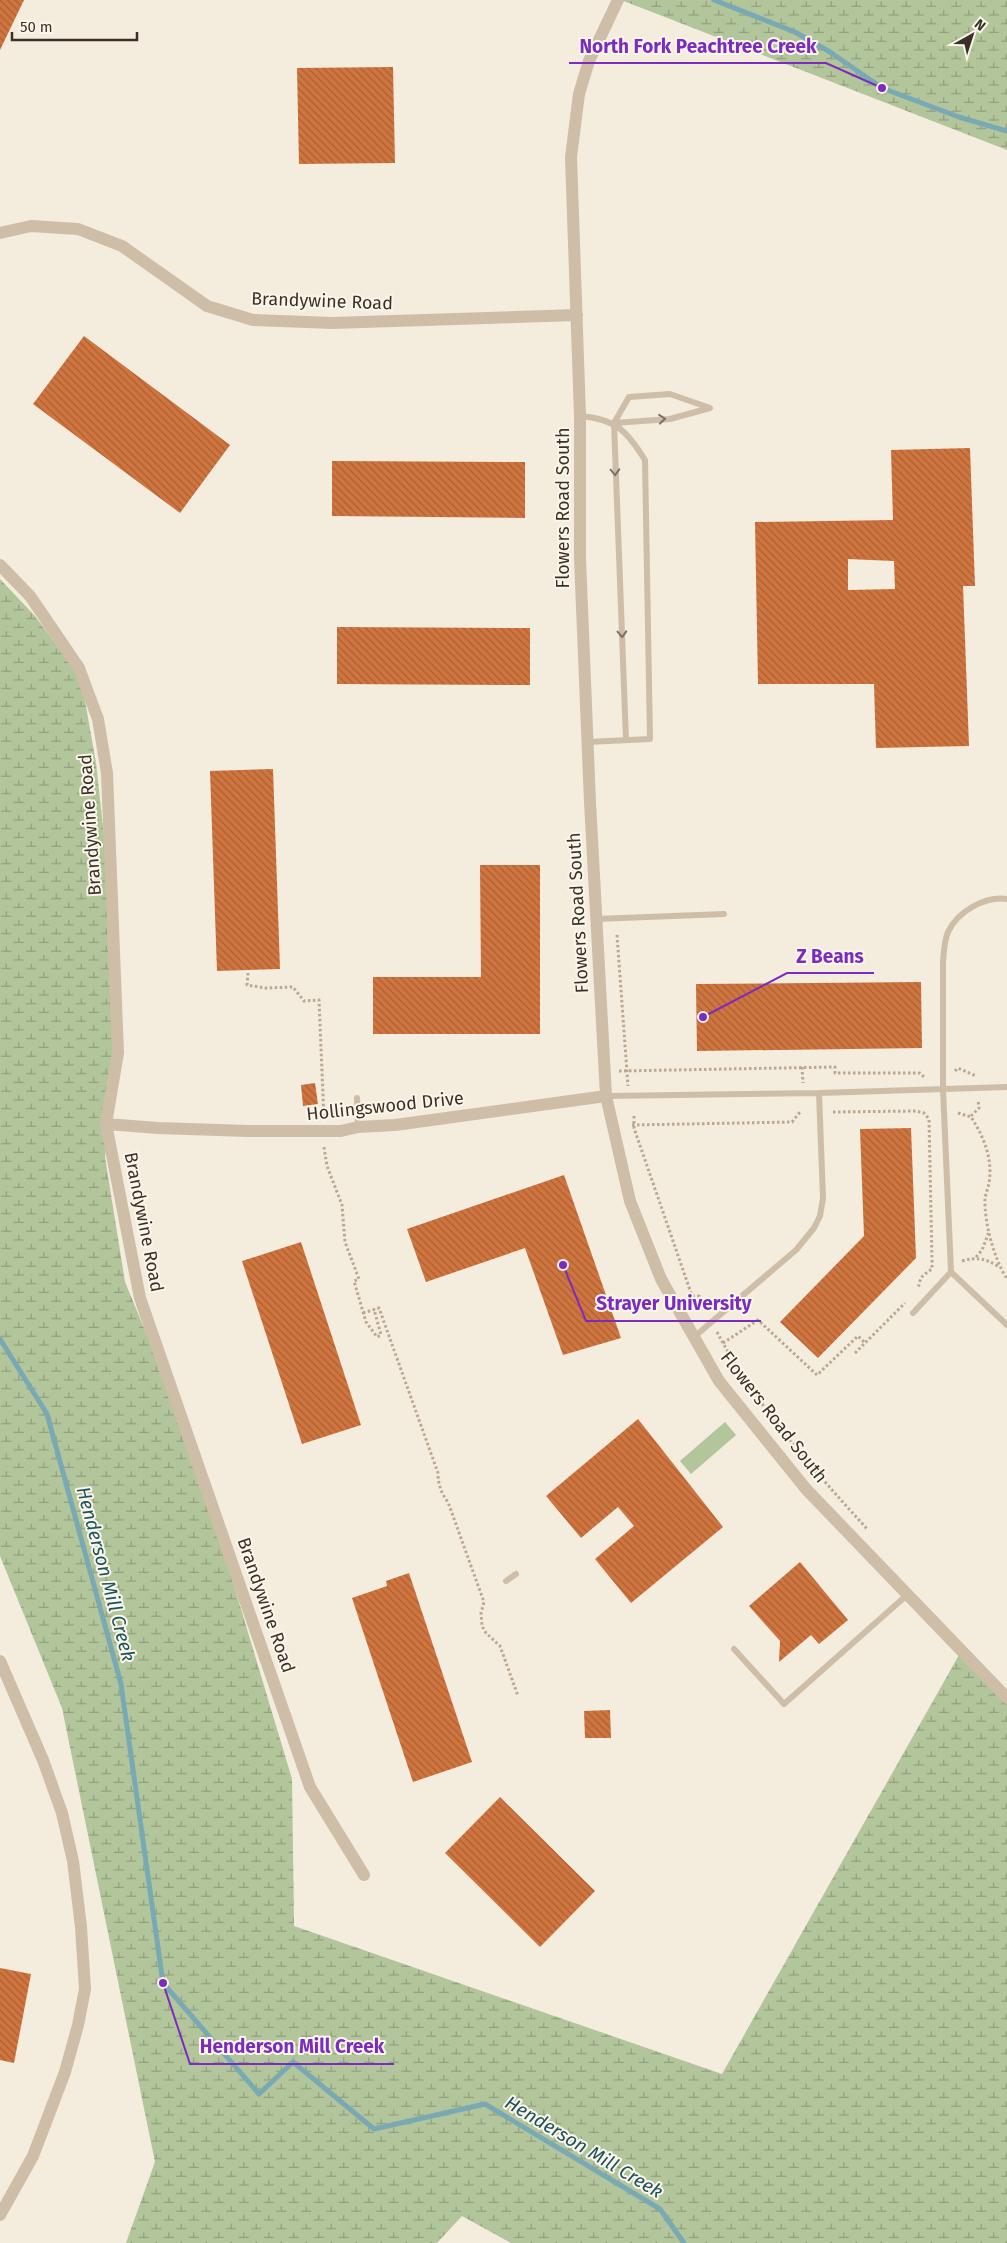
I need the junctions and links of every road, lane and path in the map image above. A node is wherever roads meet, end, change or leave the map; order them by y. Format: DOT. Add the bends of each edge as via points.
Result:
graph roads {
  1 [pos="618,0"];
  2 [pos="0,233"];
  3 [pos="577,315"];
  4 [pos="580,416"];
  5 [pos="614,423"];
  6 [pos="0,565"];
  7 [pos="626,740"];
  8 [pos="587,742"];
  9 [pos="1007,899"];
  10 [pos="724,914"];
  11 [pos="596,919"];
  12 [pos="617,935"];
  13 [pos="248,973"];
  14 [pos="802,1067"];
  15 [pos="627,1070"];
  16 [pos="619,1071"];
  17 [pos="955,1071"];
  18 [pos="835,1073"];
  19 [pos="924,1077"];
  20 [pos="836,1078"];
  21 [pos="977,1081"];
  22 [pos="802,1083"];
  23 [pos="628,1086"];
  24 [pos="1007,1087"];
  25 [pos="944,1089"];
  26 [pos="819,1093"];
  27 [pos="606,1096"];
  28 [pos="356,1098"];
  29 [pos="978,1100"];
  30 [pos="800,1112"];
  31 [pos="833,1112"];
  32 [pos="958,1113"];
  33 [pos="634,1116"];
  34 [pos="971,1117"];
  35 [pos="324,1122"];
  36 [pos="106,1124"];
  37 [pos="634,1125"];
  38 [pos="629,1126"];
  39 [pos="358,1127"];
  40 [pos="324,1147"];
  41 [pos="989,1232"];
  42 [pos="975,1257"];
  43 [pos="961,1261"];
  44 [pos="998,1266"];
  45 [pos="951,1272"];
  46 [pos="1007,1280"];
  47 [pos="912,1295"];
  48 [pos="906,1302"];
  49 [pos="701,1304"];
  50 [pos="374,1309"];
  51 [pos="363,1313"];
  52 [pos="913,1313"];
  53 [pos="1007,1325"];
  54 [pos="717,1332"];
  55 [pos="694,1337"];
  56 [pos="723,1343"];
  57 [pos="865,1343"];
  58 [pos="855,1353"];
  59 [pos="874,1536"];
  60 [pos="516,1574"];
  61 [pos="506,1581"];
  62 [pos="907,1595"];
  63 [pos="734,1649"];
  64 [pos="0,1661"];
  65 [pos="518,1696"];
  66 [pos="1007,1698"];
  67 [pos="364,1875"];
  68 [pos="0,2216"];
  1 -- 3 [label="street, Flowers Road South" via="588,61 579,94 571,157"];
  2 -- 3 [label="street, Brandywine Road" via="31,226 78,229 122,246 207,306 253,320 332,323"];
  3 -- 4 [label="street, Flowers Road South"];
  4 -- 5 [label="lane"];
  4 -- 8 [label="street, Flowers Road South" via="580,559"];
  5 -- 5 [label="lane, one-way" via="670,419 710,408 670,394 629,397"];
  5 -- 7 [label="lane, one-way"];
  5 -- 7 [label="lane" via="626,433 645,460 650,739"];
  6 -- 36 [label="street, Brandywine Road" via="30,596 79,668 98,718 107,773 118,1053"];
  7 -- 8 [label="lane"];
  8 -- 11 [label="street, Flowers Road South"];
  9 -- 25 [label="lane" via="977,905 961,914 948,931 943,962"];
  10 -- 11 [label="lane"];
  11 -- 27 [label="street, Flowers Road South"];
  12 -- 15 [label="path"];
  13 -- 35 [label="path" via="247,986 293,987 304,1001 319,1000"];
  14 -- 15 [label="path"];
  14 -- 18 [label="path" via="836,1067"];
  14 -- 22 [label="path"];
  15 -- 16 [label="path"];
  15 -- 23 [label="path"];
  17 -- 21 [label="path" via="963,1068 977,1076"];
  18 -- 19 [label="path" via="920,1073"];
  18 -- 20 [label="path"];
  24 -- 25 [label="lane"];
  25 -- 26 [label="lane"];
  25 -- 45 [label="lane"];
  26 -- 27 [label="lane"];
  26 -- 55 [label="lane" via="823,1198 814,1228 796,1250"];
  27 -- 39 [label="street, Hollingswood Drive" via="395,1125"];
  27 -- 55 [label="street, Flowers Road South" via="630,1201 661,1279"];
  28 -- 39 [label="lane"];
  29 -- 34 [label="path" via="979,1108"];
  30 -- 37 [label="path" via="792,1122"];
  31 -- 47 [label="path" via="916,1110 929,1119 932,1269 918,1282 919,1288"];
  32 -- 34 [label="path"];
  33 -- 37 [label="path"];
  34 -- 41 [label="path" via="988,1149 990,1175 985,1198"];
  36 -- 39 [label="street, Hollingswood Drive" via="305,1132"];
  36 -- 67 [label="street, Brandywine Road" via="143,1307 310,1787"];
  37 -- 38 [label="path"];
  37 -- 49 [label="path" via="692,1296 698,1296"];
  40 -- 51 [label="path" via="327,1166 342,1205 345,1242 359,1279 354,1282"];
  41 -- 42 [label="path" via="982,1250"];
  41 -- 44 [label="path"];
  42 -- 43 [label="path"];
  42 -- 44 [label="path" via="985,1258"];
  44 -- 46 [label="path"];
  45 -- 52 [label="lane"];
  45 -- 53 [label="lane"];
  48 -- 57 [label="path"];
  50 -- 51 [label="path"];
  50 -- 51 [label="path" via="381,1335 377,1337"];
  50 -- 65 [label="path" via="379,1308 438,1473 438,1482 484,1602 482,1626 500,1646"];
  54 -- 56 [label="path"];
  55 -- 62 [label="street, Flowers Road South" via="719,1381 806,1489"];
  56 -- 57 [label="path" via="758,1320 817,1375 858,1336"];
  56 -- 59 [label="path" via="786,1437"];
  57 -- 58 [label="path"];
  60 -- 61 [label="lane"];
  62 -- 63 [label="lane" via="784,1704"];
  62 -- 66 [label="street, Flowers Road South"];
  64 -- 68 [label="street" via="44,1760 62,1813 78,1898 85,1989 65,2072 33,2156"];
}
